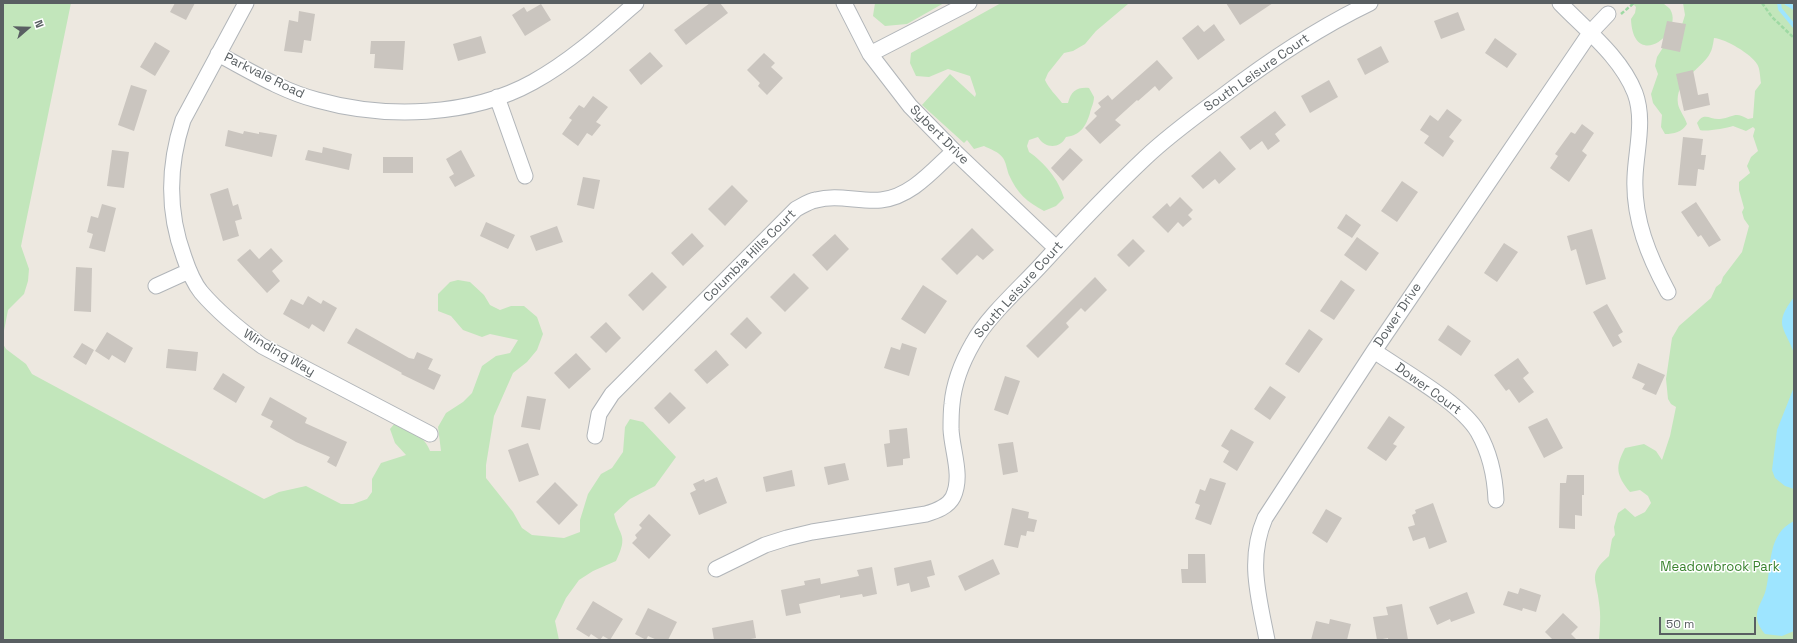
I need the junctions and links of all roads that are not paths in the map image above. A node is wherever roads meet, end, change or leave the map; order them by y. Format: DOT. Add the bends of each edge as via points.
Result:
graph roads {
  1 [pos="246,3"];
  2 [pos="636,3"];
  3 [pos="844,3"];
  4 [pos="969,3"];
  5 [pos="1370,3"];
  6 [pos="1560,3"];
  7 [pos="1608,14"];
  8 [pos="1590,34"];
  9 [pos="218,54"];
  10 [pos="870,54"];
  11 [pos="497,97"];
  12 [pos="954,151"];
  13 [pos="525,176"];
  14 [pos="1056,248"];
  15 [pos="189,271"];
  16 [pos="156,286"];
  17 [pos="1668,292"];
  18 [pos="1374,351"];
  19 [pos="430,434"];
  20 [pos="595,436"];
  21 [pos="1496,500"];
  22 [pos="716,569"];
  23 [pos="1266,640"];
  1 -- 9 [label="street, Winding Way"];
  2 -- 11 [label="street, Parkvale Road" via="557,68 531,83"];
  3 -- 10 [label="street, Sybert Drive"];
  4 -- 10 [label="street"];
  5 -- 14 [label="street, South Leisure Court" via="1289,48 1176,132 1145,158"];
  6 -- 8 [label="street"];
  7 -- 8 [label="street, Dower Drive"];
  8 -- 17 [label="street" via="1616,62 1635,93 1640,122 1635,177 1638,218 1654,267"];
  8 -- 18 [label="street, Dower Drive"];
  9 -- 11 [label="street, Parkvale Road" via="289,90 316,100 352,108 422,111 461,107"];
  9 -- 15 [label="street, Winding Way" via="183,120 173,160 171,205 175,230"];
  10 -- 12 [label="street, Sybert Drive" via="910,106"];
  11 -- 13 [label="street"];
  12 -- 14 [label="street, Sybert Drive"];
  12 -- 20 [label="street, Columbia Hills Court" via="922,181 901,194 881,200 816,200 796,209 612,394 599,414"];
  14 -- 22 [label="street, South Leisure Court" via="986,324 965,358 952,403 951,430 957,481 953,497 947,505 926,514 787,538 751,551"];
  15 -- 16 [label="street"];
  15 -- 19 [label="street, Winding Way" via="201,291 223,315 262,346"];
  18 -- 21 [label="street, Dower Court" via="1464,415 1485,445 1492,466"];
  18 -- 23 [label="street, Dower Drive" via="1277,498 1258,534 1255,566"];
}
